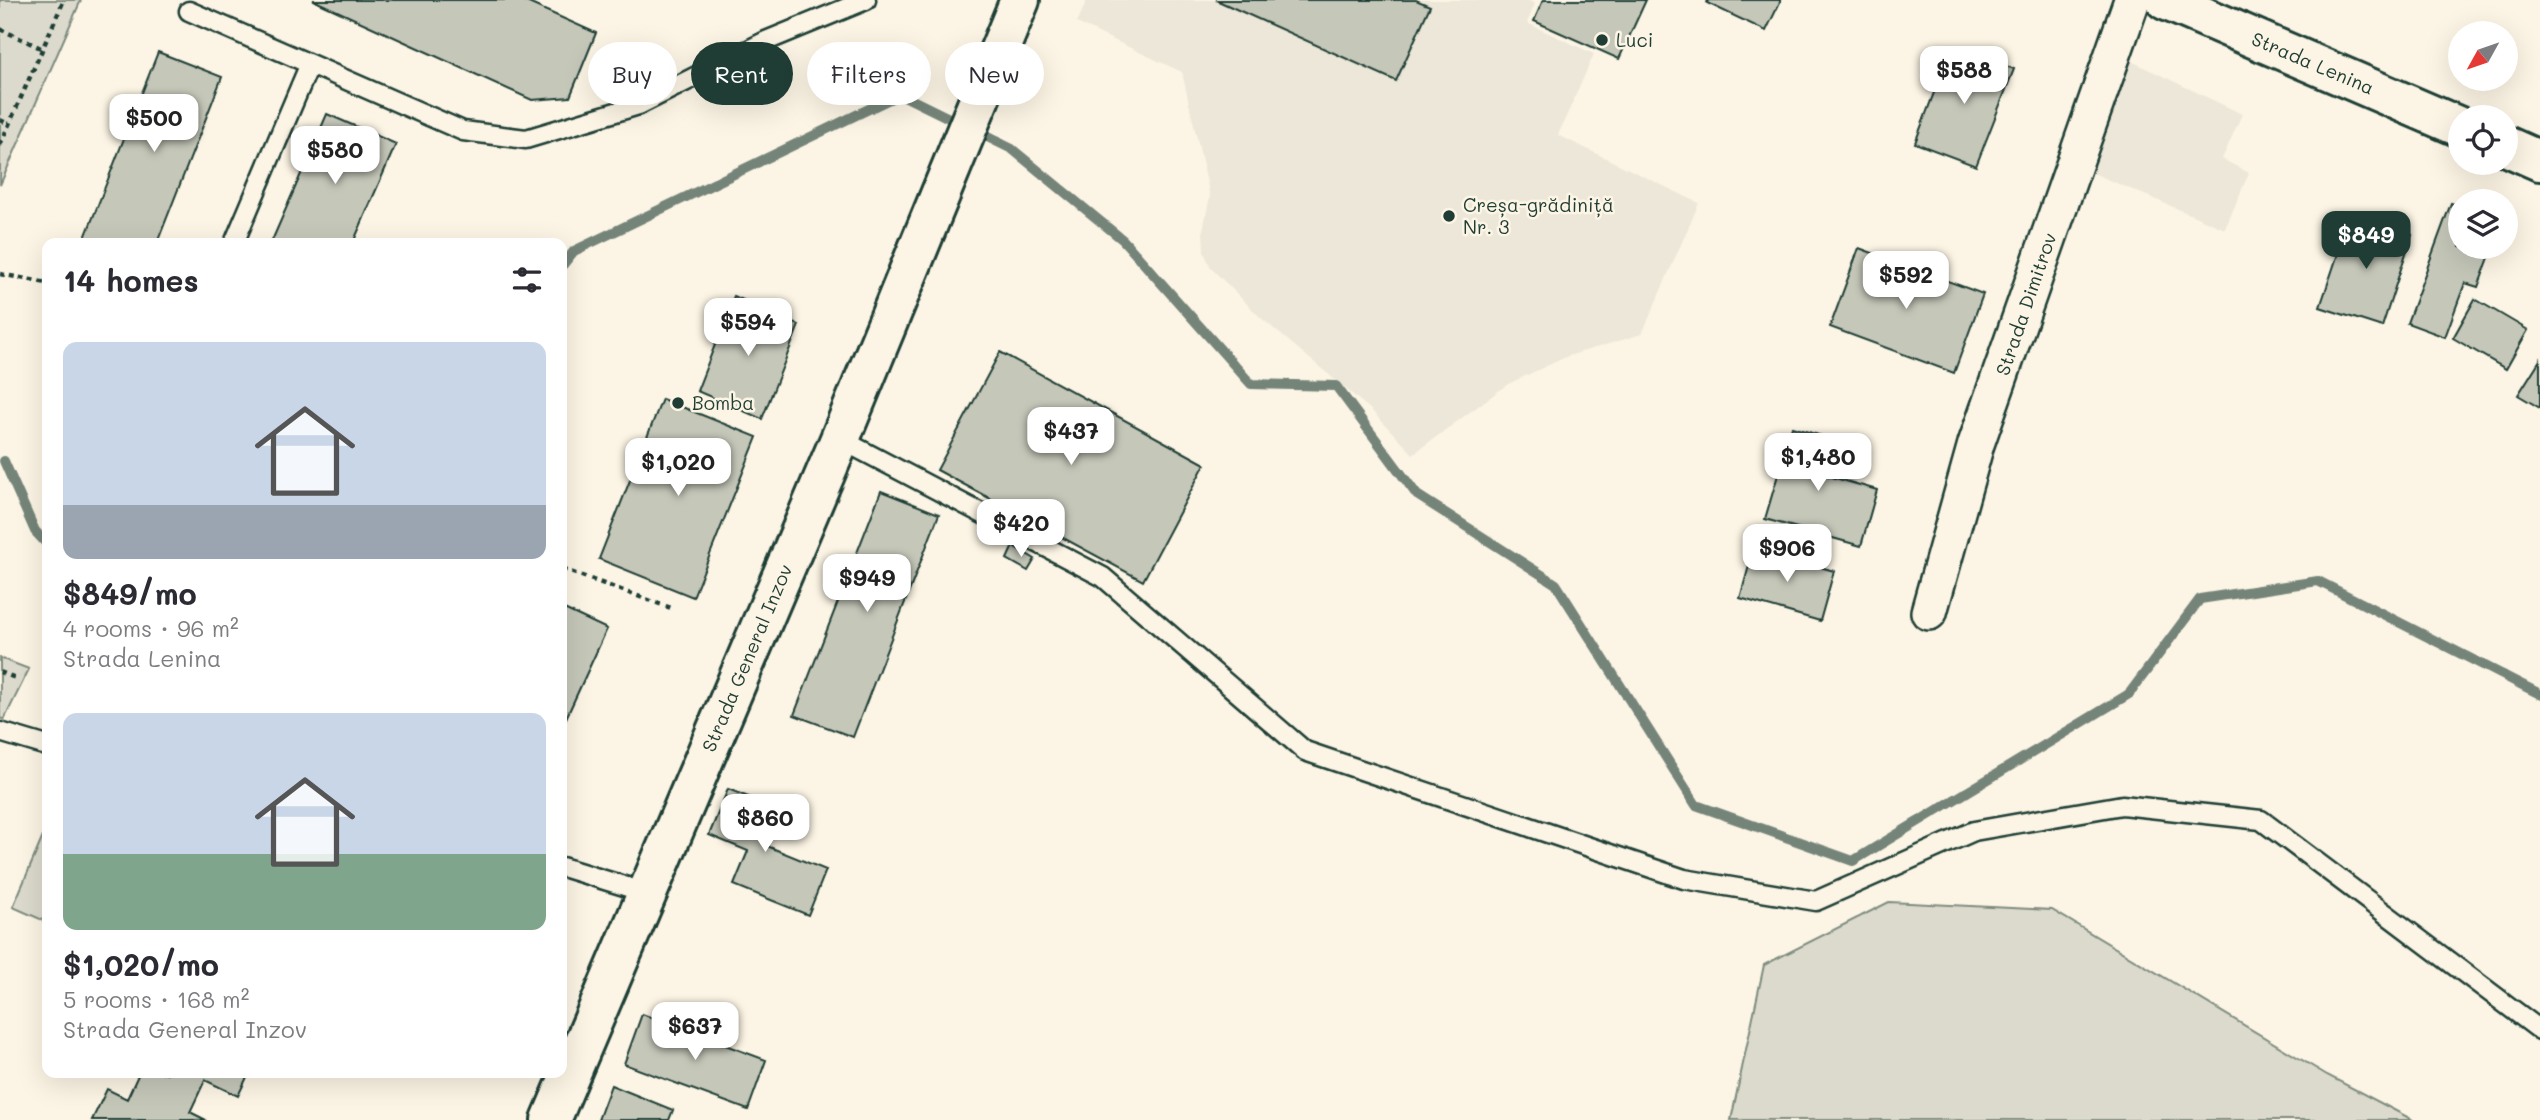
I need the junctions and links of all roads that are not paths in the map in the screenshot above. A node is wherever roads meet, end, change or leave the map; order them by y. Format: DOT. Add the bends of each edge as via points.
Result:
graph roads {
  1 [pos="866,0"];
  2 [pos="1020,0"];
  3 [pos="2132,0"];
  4 [pos="2165,0"];
  5 [pos="189,11"];
  6 [pos="309,66"];
  7 [pos="2448,122"];
  8 [pos="2518,151"];
  9 [pos="2540,161"];
  10 [pos="236,238"];
  11 [pos="840,439"];
  12 [pos="1929,612"];
  13 [pos="0,732"];
  14 [pos="42,745"];
  15 [pos="567,869"];
  16 [pos="647,893"];
  17 [pos="2540,1030"];
  18 [pos="551,1120"];
  1 -- 6 [label="lane" via="766,41 639,105 526,139 463,131"];
  2 -- 11 [label="main road, Strada General Inzov"];
  3 -- 12 [label="street, Strada Dimitrov" via="1976,444"];
  4 -- 7 [label="main road, Strada Lenina"];
  5 -- 6 [label="lane"];
  6 -- 10 [label="lane"];
  8 -- 9 [label="main road"];
  11 -- 16 [label="main road, Strada General Inzov"];
  11 -- 17 [label="lane" via="1103,577 1305,751 1684,879 1816,901 1974,831 2122,805 2261,820"];
  13 -- 14 [label="lane"];
  15 -- 16 [label="lane"];
  16 -- 18 [label="main road, Strada General Inzov"];
}
